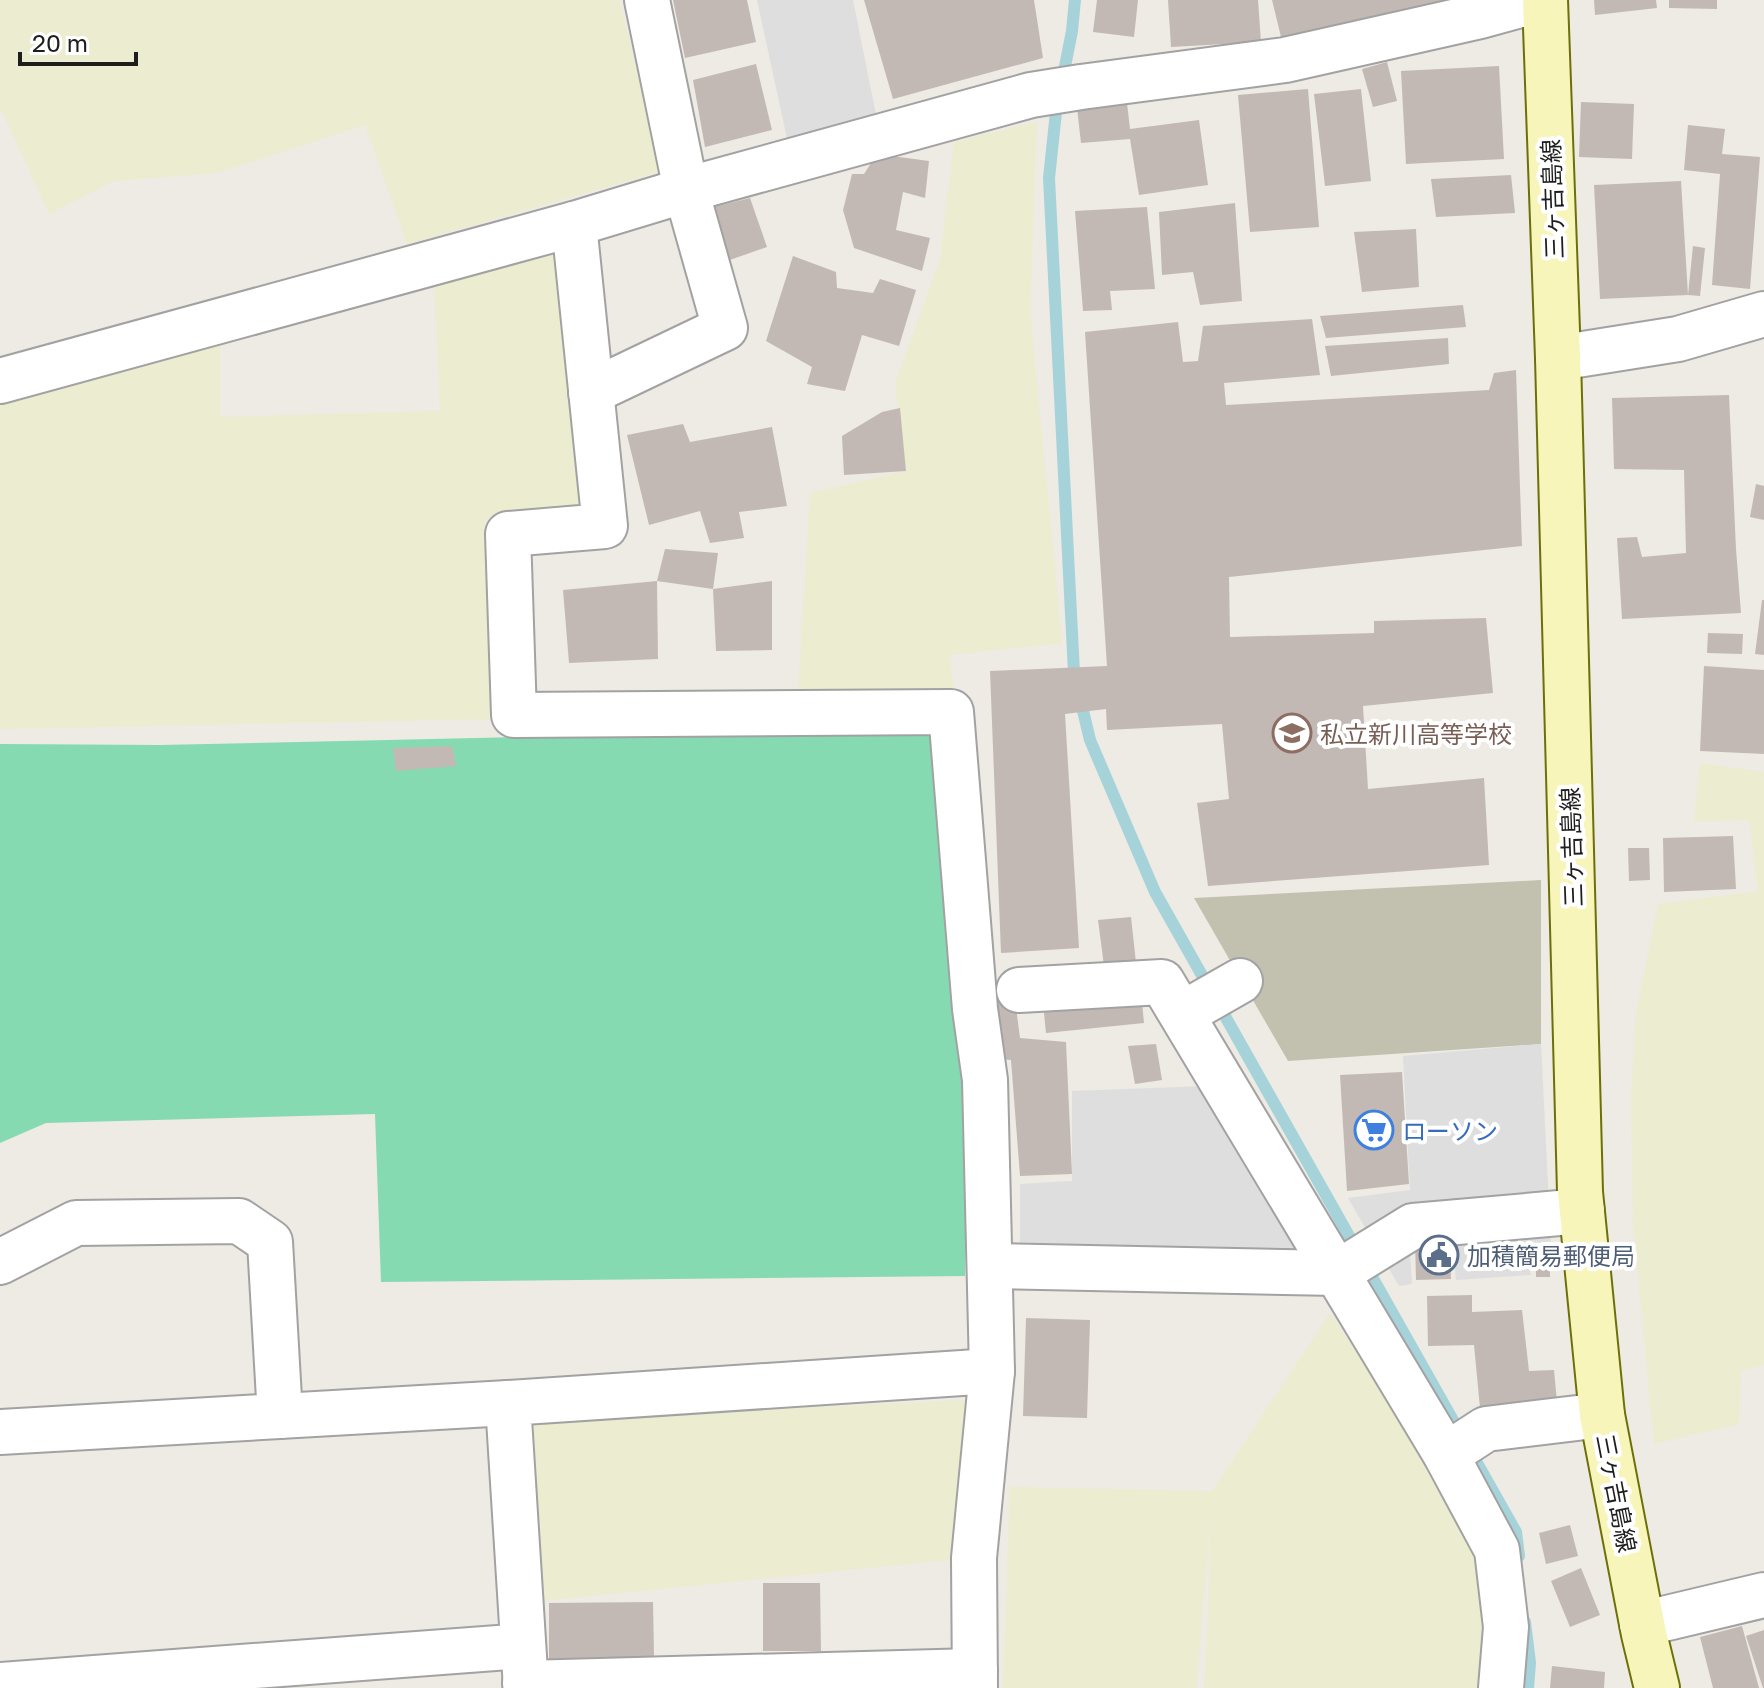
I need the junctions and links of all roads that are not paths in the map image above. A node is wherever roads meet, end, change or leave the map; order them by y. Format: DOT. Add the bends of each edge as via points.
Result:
graph roads {
  1 [pos="647,0"];
  2 [pos="1538,0"];
  3 [pos="1545,0"];
  4 [pos="686,190"];
  5 [pos="574,224"];
  6 [pos="1764,314"];
  7 [pos="1558,358"];
  8 [pos="0,381"];
  9 [pos="591,392"];
  10 [pos="1240,981"];
  11 [pos="1019,990"];
  12 [pos="1182,1014"];
  13 [pos="1582,1211"];
  14 [pos="0,1262"];
  15 [pos="990,1266"];
  16 [pos="1337,1273"];
  17 [pos="992,1371"];
  18 [pos="508,1403"];
  19 [pos="1602,1415"];
  20 [pos="280,1416"];
  21 [pos="0,1432"];
  22 [pos="1446,1455"];
  23 [pos="1764,1595"];
  24 [pos="1642,1624"];
  25 [pos="525,1672"];
  26 [pos="975,1680"];
  27 [pos="0,1685"];
  28 [pos="1501,1688"];
  29 [pos="1657,1688"];
  1 -- 4 [label="street"];
  2 -- 4 [label="street" via="1285,60 1031,95"];
  3 -- 7 [label="main road, 三ヶ吉島線"];
  4 -- 5 [label="street"];
  4 -- 9 [label="street" via="725,328"];
  5 -- 8 [label="street"];
  5 -- 9 [label="street"];
  6 -- 7 [label="street" via="1678,339"];
  7 -- 13 [label="main road, 三ヶ吉島線"];
  9 -- 15 [label="street" via="605,526 508,534 514,715 951,712 985,1080"];
  10 -- 12 [label="street"];
  11 -- 12 [label="street" via="1162,982"];
  12 -- 16 [label="street"];
  13 -- 16 [label="street" via="1413,1226"];
  13 -- 19 [label="main road, 三ヶ吉島線"];
  14 -- 20 [label="street" via="76,1223 239,1221 270,1242"];
  15 -- 16 [label="street"];
  15 -- 17 [label="street"];
  16 -- 22 [label="street"];
  17 -- 18 [label="street"];
  17 -- 26 [label="street" via="974,1558"];
  18 -- 20 [label="street"];
  18 -- 25 [label="street"];
  19 -- 22 [label="street" via="1486,1429"];
  19 -- 24 [label="main road, 三ヶ吉島線"];
  20 -- 21 [label="street"];
  22 -- 28 [label="street" via="1497,1550 1506,1627"];
  23 -- 24 [label="street"];
  24 -- 29 [label="main road, 三ヶ吉島線"];
  25 -- 26 [label="street"];
  25 -- 27 [label="street"];
}
